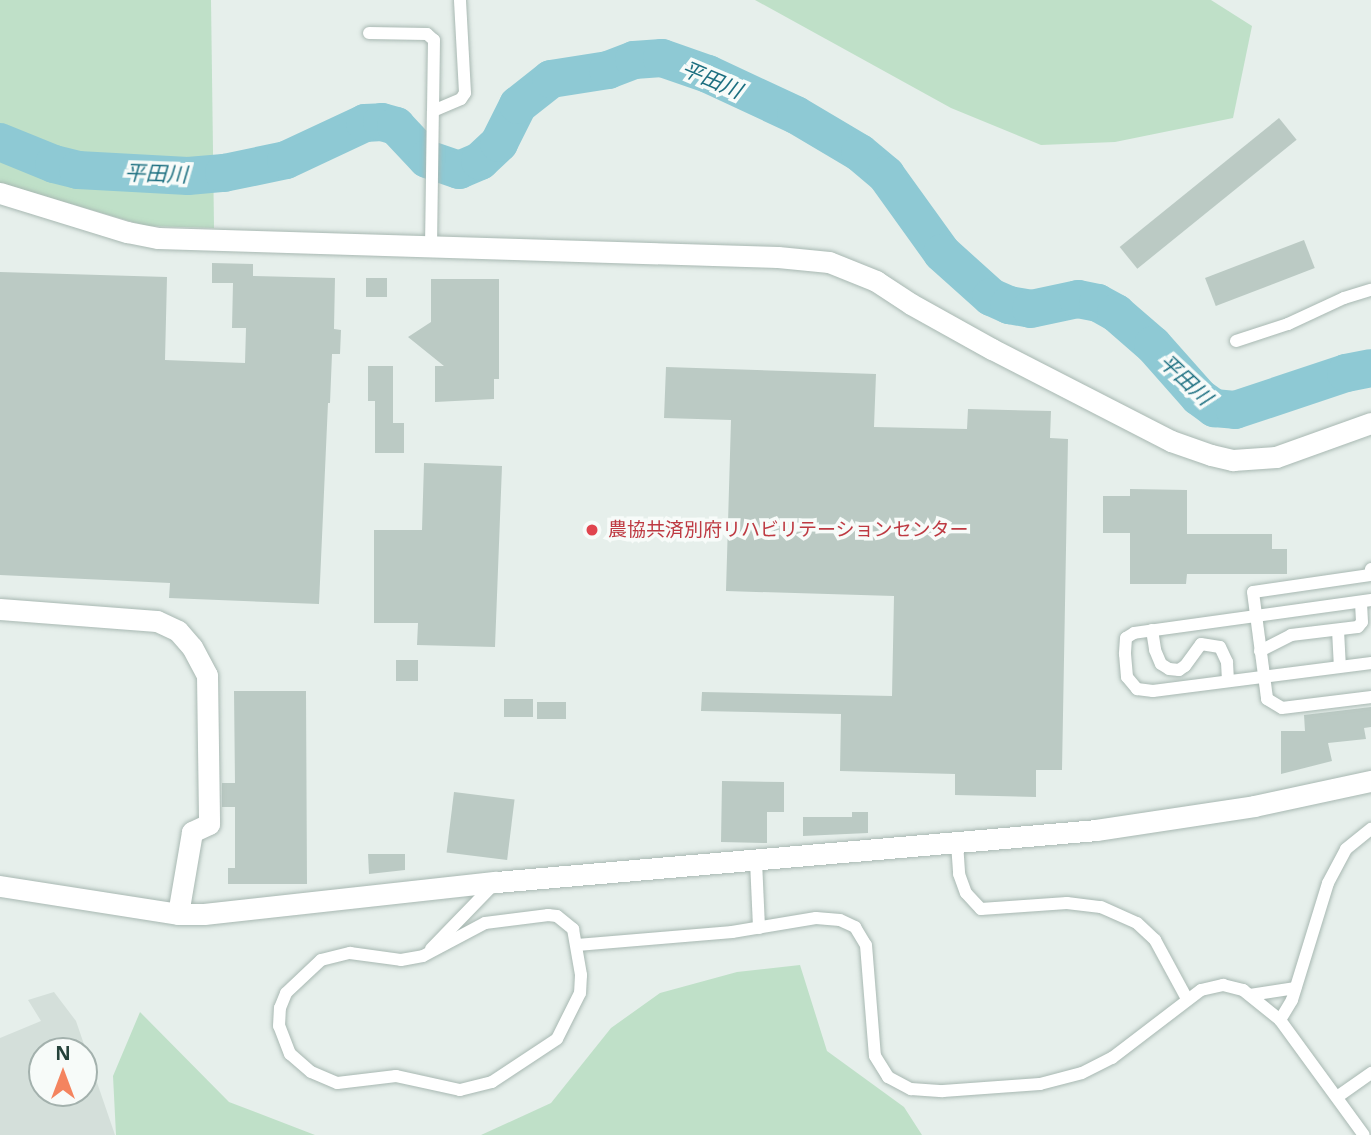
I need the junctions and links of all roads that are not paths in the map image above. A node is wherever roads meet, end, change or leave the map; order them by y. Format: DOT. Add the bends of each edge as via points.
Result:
graph roads {
  1 [pos="460,0"];
  2 [pos="369,33"];
  3 [pos="433,117"];
  4 [pos="0,193"];
  5 [pos="432,242"];
  6 [pos="1371,290"];
  7 [pos="1236,341"];
  8 [pos="1371,423"];
  9 [pos="1371,569"];
  10 [pos="1366,601"];
  11 [pos="0,609"];
  12 [pos="1256,616"];
  13 [pos="1152,630"];
  14 [pos="1338,630"];
  15 [pos="1260,651"];
  16 [pos="1371,663"];
  17 [pos="1340,666"];
  18 [pos="1262,676"];
  19 [pos="1228,681"];
  20 [pos="1371,696"];
  21 [pos="1371,781"];
  22 [pos="1371,829"];
  23 [pos="957,843"];
  24 [pos="755,861"];
  25 [pos="496,882"];
  26 [pos="0,886"];
  27 [pos="178,914"];
  28 [pos="759,928"];
  29 [pos="577,945"];
  30 [pos="424,956"];
  31 [pos="1295,988"];
  32 [pos="1250,995"];
  33 [pos="1187,999"];
  34 [pos="1280,1020"];
  35 [pos="1371,1073"];
  36 [pos="1337,1097"];
  37 [pos="1364,1135"];
  1 -- 3 [label="lane" via="465,93"];
  2 -- 3 [label="lane" via="427,34 434,40"];
  3 -- 5 [label="lane"];
  4 -- 5 [label="street" via="158,238"];
  5 -- 8 [label="street" via="829,262 876,281 946,323 1171,441 1233,460 1276,457"];
  6 -- 7 [label="lane"];
  9 -- 12 [label="lane" via="1370,575 1253,592"];
  10 -- 12 [label="lane"];
  10 -- 14 [label="lane" via="1358,627"];
  11 -- 27 [label="street" via="157,621 178,631 192,647 207,675 209,824 192,832"];
  12 -- 13 [label="lane"];
  12 -- 15 [label="lane"];
  13 -- 19 [label="lane" via="1161,664 1169,669 1185,666 1201,644 1220,647"];
  13 -- 19 [label="lane" via="1126,638 1127,677 1137,689"];
  14 -- 15 [label="lane" via="1291,635"];
  14 -- 17 [label="lane"];
  15 -- 18 [label="lane"];
  16 -- 17 [label="lane"];
  17 -- 18 [label="lane"];
  18 -- 19 [label="lane"];
  18 -- 20 [label="lane" via="1267,699 1282,708"];
  21 -- 23 [label="street" via="1203,814"];
  22 -- 31 [label="lane" via="1346,849 1328,883"];
  23 -- 24 [label="street"];
  23 -- 33 [label="lane" via="959,874 966,893 981,909 1067,903 1101,907 1137,923 1155,940"];
  24 -- 25 [label="street"];
  24 -- 28 [label="lane"];
  25 -- 27 [label="street" via="204,915"];
  25 -- 30 [label="lane"];
  26 -- 27 [label="street"];
  28 -- 29 [label="lane"];
  28 -- 33 [label="lane" via="816,918 840,920 855,928 866,944 875,1056 888,1077 911,1089 1040,1084 1082,1073 1112,1058"];
  29 -- 30 [label="lane" via="573,929 557,916 516,917 485,923"];
  29 -- 30 [label="lane" via="580,993 557,1039 482,1086 450,1090 384,1075 337,1083 296,1061 281,1032 280,1008 286,993 313,966 350,953 401,960"];
  31 -- 32 [label="lane"];
  31 -- 34 [label="lane"];
  32 -- 33 [label="lane" via="1223,985"];
  32 -- 34 [label="lane"];
  34 -- 36 [label="lane"];
  35 -- 36 [label="lane"];
  36 -- 37 [label="lane"];
}
